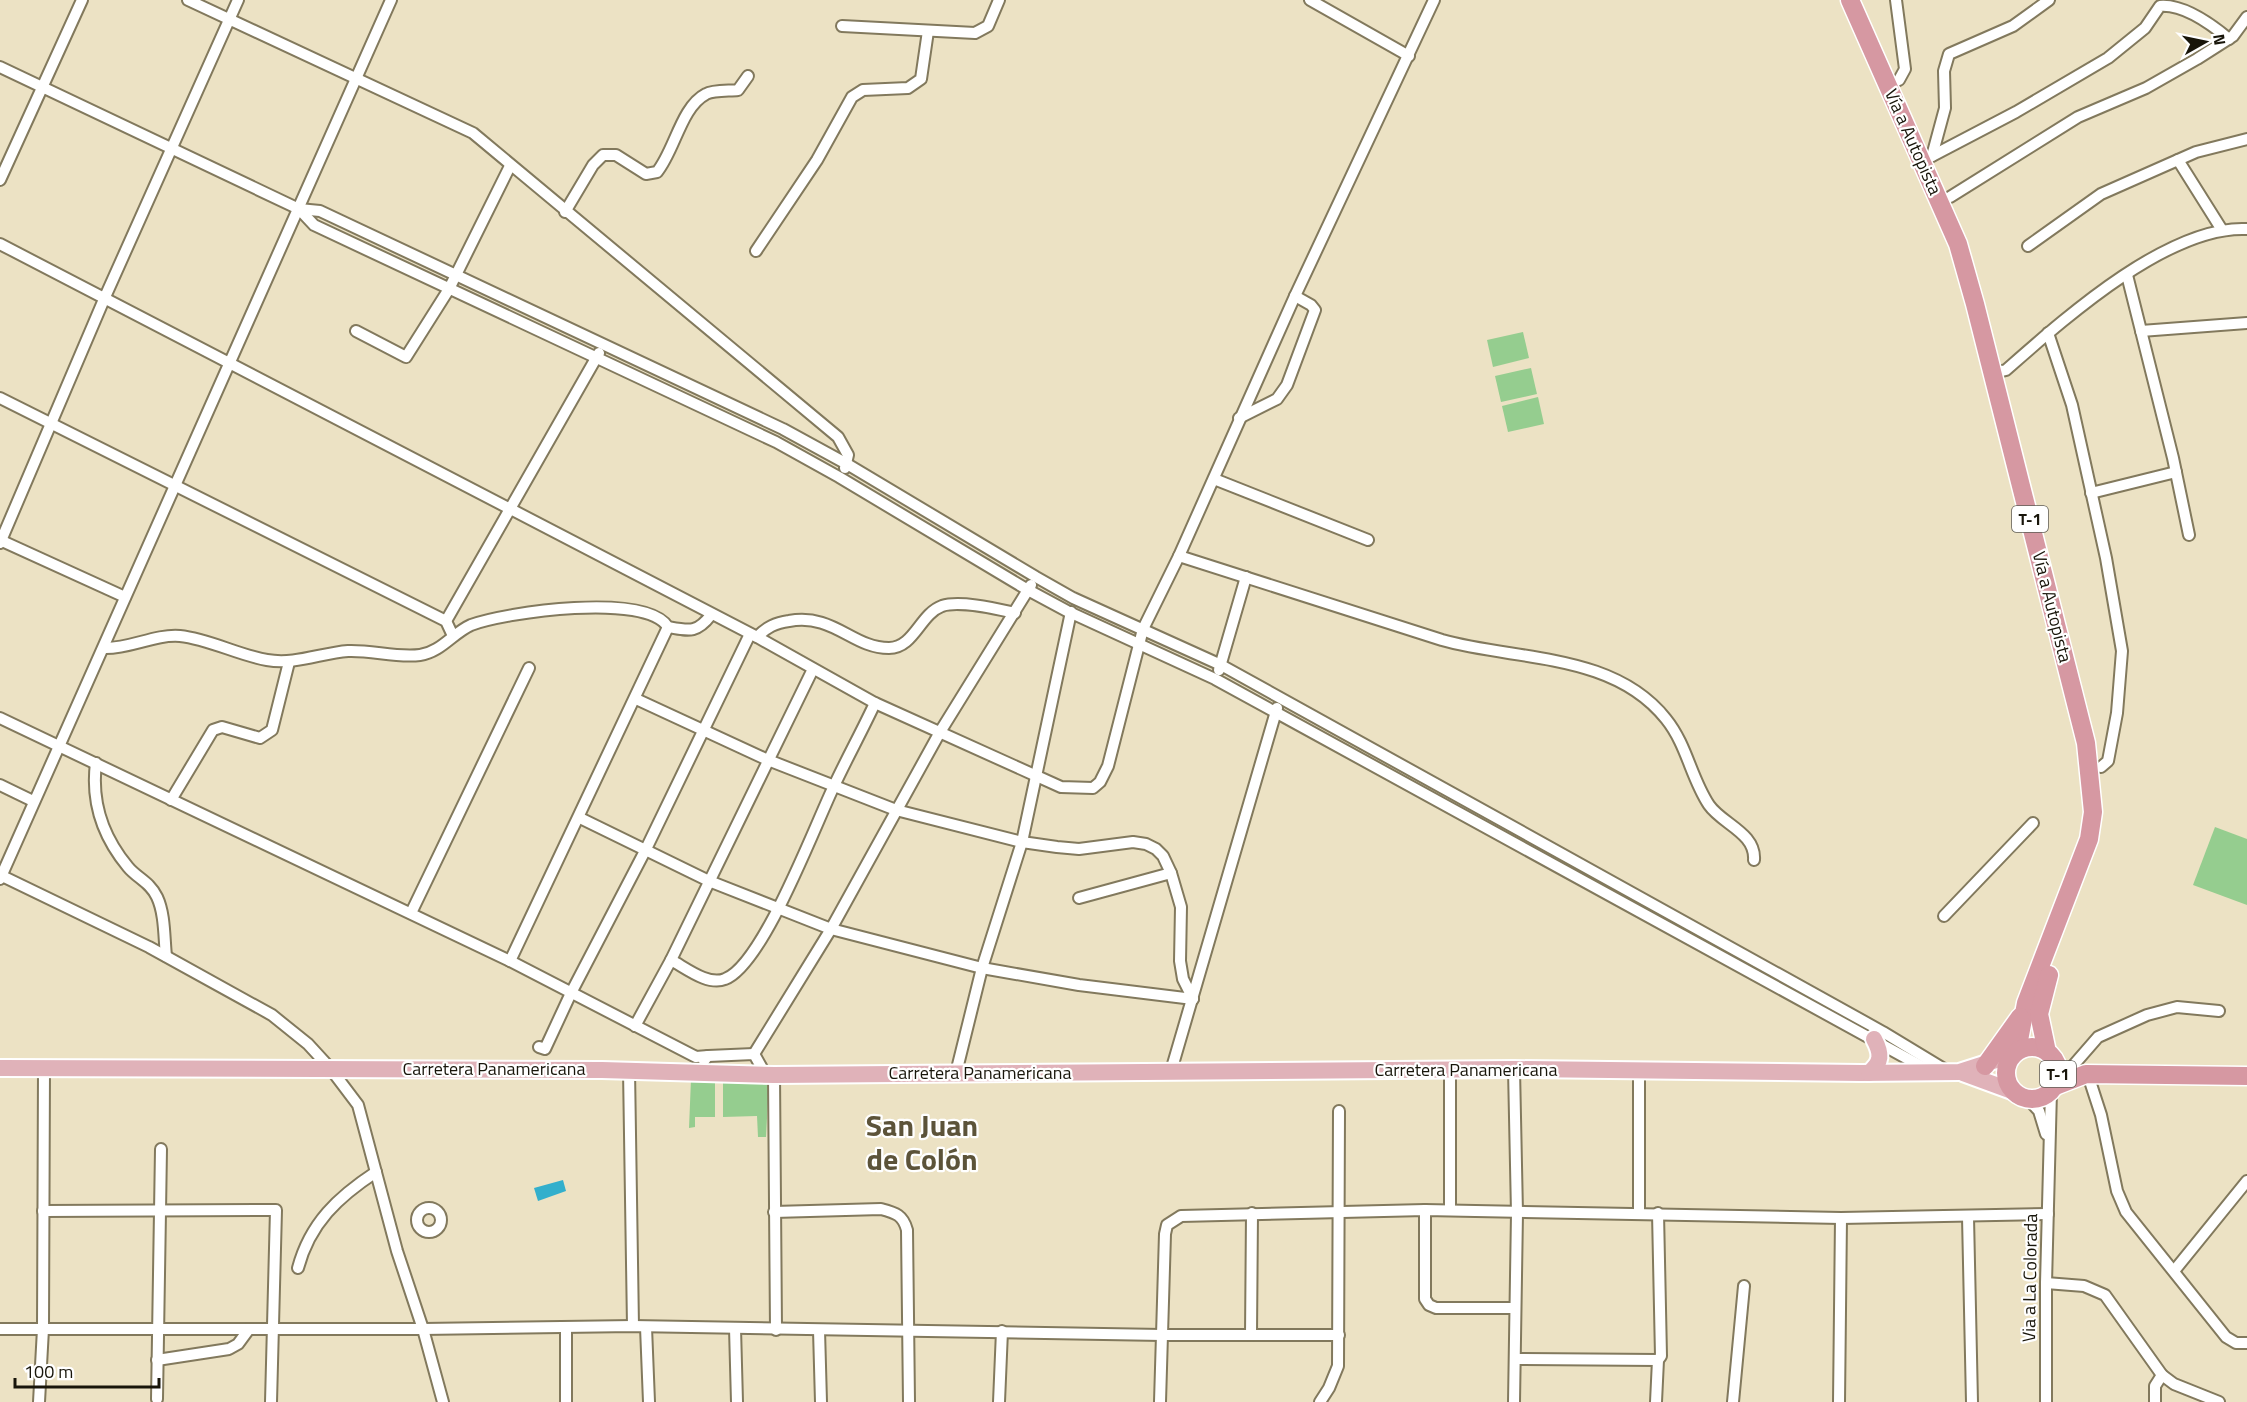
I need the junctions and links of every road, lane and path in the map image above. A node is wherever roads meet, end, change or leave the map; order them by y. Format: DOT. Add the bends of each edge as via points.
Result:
graph roads {
  1 [pos="82,0"];
  2 [pos="188,0"];
  3 [pos="238,0"];
  4 [pos="391,0"];
  5 [pos="999,0"];
  6 [pos="1434,0"];
  7 [pos="1850,0"];
  8 [pos="1863,0"];
  9 [pos="1896,0"];
  10 [pos="2049,0"];
  11 [pos="1314,1"];
  12 [pos="2247,17"];
  13 [pos="229,20"];
  14 [pos="842,26"];
  15 [pos="928,31"];
  16 [pos="2229,39"];
  17 [pos="1409,56"];
  18 [pos="0,68"];
  19 [pos="748,76"];
  20 [pos="354,80"];
  21 [pos="1899,80"];
  22 [pos="44,88"];
  23 [pos="2247,139"];
  24 [pos="172,150"];
  25 [pos="1932,156"];
  26 [pos="2178,160"];
  27 [pos="510,166"];
  28 [pos="0,180"];
  29 [pos="1950,197"];
  30 [pos="299,209"];
  31 [pos="566,212"];
  32 [pos="2222,230"];
  33 [pos="2247,230"];
  34 [pos="0,244"];
  35 [pos="2028,246"];
  36 [pos="756,251"];
  37 [pos="455,275"];
  38 [pos="2127,275"];
  39 [pos="449,289"];
  40 [pos="1295,296"];
  41 [pos="105,297"];
  42 [pos="2247,323"];
  43 [pos="356,331"];
  44 [pos="2141,331"];
  45 [pos="2048,333"];
  46 [pos="604,345"];
  47 [pos="597,358"];
  48 [pos="228,362"];
  49 [pos="2000,372"];
  50 [pos="0,398"];
  51 [pos="1239,418"];
  52 [pos="53,424"];
  53 [pos="847,464"];
  54 [pos="2176,472"];
  55 [pos="840,477"];
  56 [pos="1214,479"];
  57 [pos="174,486"];
  58 [pos="2091,493"];
  59 [pos="508,510"];
  60 [pos="2189,535"];
  61 [pos="1368,540"];
  62 [pos="0,541"];
  63 [pos="1179,556"];
  64 [pos="1035,577"];
  65 [pos="1246,577"];
  66 [pos="1028,590"];
  67 [pos="125,597"];
  68 [pos="1071,612"];
  69 [pos="1015,613"];
  70 [pos="711,615"];
  71 [pos="446,621"];
  72 [pos="668,627"];
  73 [pos="1143,629"];
  74 [pos="754,635"];
  75 [pos="453,636"];
  76 [pos="1137,643"];
  77 [pos="104,648"];
  78 [pos="289,662"];
  79 [pos="1221,665"];
  80 [pos="529,668"];
  81 [pos="813,669"];
  82 [pos="1215,679"];
  83 [pos="636,699"];
  84 [pos="1281,699"];
  85 [pos="875,704"];
  86 [pos="1275,713"];
  87 [pos="0,718"];
  88 [pos="705,729"];
  89 [pos="940,732"];
  90 [pos="57,745"];
  91 [pos="768,760"];
  92 [pos="96,763"];
  93 [pos="2102,767"];
  94 [pos="1037,777"];
  95 [pos="0,785"];
  96 [pos="834,786"];
  97 [pos="171,800"];
  98 [pos="33,801"];
  99 [pos="896,810"];
  100 [pos="580,818"];
  101 [pos="2033,823"];
  102 [pos="1022,842"];
  103 [pos="646,849"];
  104 [pos="1754,860"];
  105 [pos="1171,873"];
  106 [pos="0,877"];
  107 [pos="709,881"];
  108 [pos="1079,898"];
  109 [pos="778,909"];
  110 [pos="411,913"];
  111 [pos="1944,916"];
  112 [pos="831,929"];
  113 [pos="166,956"];
  114 [pos="671,960"];
  115 [pos="510,961"];
  116 [pos="982,968"];
  117 [pos="571,993"];
  118 [pos="1193,999"];
  119 [pos="2024,1010"];
  120 [pos="2219,1011"];
  121 [pos="635,1026"];
  122 [pos="1874,1039"];
  123 [pos="539,1047"];
  124 [pos="2015,1053"];
  125 [pos="754,1054"];
  126 [pos="708,1056"];
  127 [pos="1985,1066"];
  128 [pos="2069,1066"];
  129 [pos="0,1068"];
  130 [pos="330,1068"];
  131 [pos="1514,1068"];
  132 [pos="45,1069"];
  133 [pos="1450,1069"];
  134 [pos="629,1070"];
  135 [pos="693,1071"];
  136 [pos="1172,1071"];
  137 [pos="1639,1072"];
  138 [pos="1932,1072"];
  139 [pos="1954,1072"];
  140 [pos="1869,1073"];
  141 [pos="768,1074"];
  142 [pos="956,1074"];
  143 [pos="2247,1076"];
  144 [pos="2053,1089"];
  145 [pos="2012,1091"];
  146 [pos="2029,1100"];
  147 [pos="1339,1111"];
  148 [pos="161,1149"];
  149 [pos="2049,1155"];
  150 [pos="376,1173"];
  151 [pos="2247,1181"];
  152 [pos="159,1210"];
  153 [pos="1425,1210"];
  154 [pos="1450,1210"];
  155 [pos="43,1211"];
  156 [pos="1339,1211"];
  157 [pos="774,1212"];
  158 [pos="1517,1213"];
  159 [pos="1639,1213"];
  160 [pos="1658,1213"];
  161 [pos="1252,1214"];
  162 [pos="2048,1214"];
  163 [pos="1968,1216"];
  164 [pos="1841,1218"];
  165 [pos="297,1268"];
  166 [pos="2174,1271"];
  167 [pos="2046,1283"];
  168 [pos="1744,1286"];
  169 [pos="1515,1308"];
  170 [pos="633,1326"];
  171 [pos="646,1327"];
  172 [pos="566,1328"];
  173 [pos="735,1328"];
  174 [pos="0,1329"];
  175 [pos="43,1329"];
  176 [pos="157,1329"];
  177 [pos="249,1329"];
  178 [pos="272,1329"];
  179 [pos="423,1329"];
  180 [pos="909,1329"];
  181 [pos="776,1330"];
  182 [pos="819,1330"];
  183 [pos="1002,1331"];
  184 [pos="1162,1335"];
  185 [pos="1251,1335"];
  186 [pos="1340,1335"];
  187 [pos="2247,1343"];
  188 [pos="1515,1359"];
  189 [pos="158,1360"];
  190 [pos="1658,1360"];
  191 [pos="2162,1375"];
  192 [pos="157,1399"];
  193 [pos="39,1402"];
  194 [pos="271,1402"];
  195 [pos="443,1402"];
  196 [pos="566,1402"];
  197 [pos="649,1402"];
  198 [pos="737,1402"];
  199 [pos="821,1402"];
  200 [pos="909,1402"];
  201 [pos="999,1402"];
  202 [pos="1160,1402"];
  203 [pos="1320,1402"];
  204 [pos="1514,1402"];
  205 [pos="1656,1402"];
  206 [pos="1733,1402"];
  207 [pos="1839,1402"];
  208 [pos="1972,1402"];
  209 [pos="2046,1402"];
  210 [pos="2155,1402"];
  211 [pos="2219,1402"];
  1 -- 22 [label="street"];
  2 -- 13 [label="street"];
  3 -- 13 [label="street"];
  4 -- 20 [label="street"];
  5 -- 15 [label="street" via="988,26 980,32"];
  6 -- 17 [label="street"];
  7 -- 49 [label="highway, Vía a Autopista / T-1" via="1958,244"];
  8 -- 21 [label="highway, Vía a Autopista / T-1"];
  9 -- 21 [label="street" via="1905,69"];
  10 -- 25 [label="street" via="2013,26 1949,54 1944,71 1945,108"];
  11 -- 17 [label="street"];
  12 -- 16 [label="street"];
  13 -- 20 [label="street"];
  13 -- 24 [label="street"];
  14 -- 15 [label="street"];
  15 -- 36 [label="street" via="921,79 908,88 863,90 852,96 817,160"];
  16 -- 25 [label="street" via="2191,14 2160,6 2145,28 2108,58"];
  16 -- 29 [label="street" via="2146,88 2078,117"];
  17 -- 40 [label="street"];
  18 -- 22 [label="street"];
  19 -- 31 [label="street" via="738,90 707,92 693,104 678,128 672,151 657,172 646,174 616,155 603,155"];
  20 -- 27 [label="street" via="473,133"];
  20 -- 30 [label="street"];
  21 -- 25 [label="highway, Vía a Autopista / T-1"];
  22 -- 24 [label="street"];
  22 -- 28 [label="street"];
  23 -- 26 [label="street"];
  24 -- 30 [label="street"];
  24 -- 41 [label="street"];
  25 -- 29 [label="highway, Vía a Autopista / T-1"];
  26 -- 32 [label="street"];
  26 -- 35 [label="street" via="2101,194"];
  27 -- 31 [label="street"];
  27 -- 37 [label="street"];
  29 -- 49 [label="highway, Vía a Autopista / T-1" via="1969,240"];
  30 -- 37 [label="street" via="320,211"];
  30 -- 39 [label="street" via="314,225"];
  30 -- 48 [label="street"];
  31 -- 53 [label="street" via="838,437 848,455"];
  32 -- 33 [label="street"];
  32 -- 38 [label="street" via="2174,248"];
  34 -- 41 [label="street"];
  37 -- 39 [label="street"];
  37 -- 46 [label="street"];
  38 -- 44 [label="street"];
  38 -- 45 [label="street"];
  39 -- 43 [label="street" via="406,357"];
  39 -- 47 [label="street"];
  40 -- 51 [label="street"];
  40 -- 51 [label="street" via="1315,310 1287,385 1277,399"];
  41 -- 48 [label="street"];
  41 -- 52 [label="street"];
  42 -- 44 [label="street"];
  44 -- 54 [label="street"];
  45 -- 49 [label="street"];
  45 -- 58 [label="street" via="2072,405"];
  46 -- 47 [label="street"];
  46 -- 53 [label="street" via="783,429"];
  47 -- 55 [label="street" via="776,442"];
  47 -- 59 [label="street"];
  48 -- 57 [label="street"];
  48 -- 59 [label="street"];
  49 -- 93 [label="highway, Vía a Autopista / T-1"];
  49 -- 119 [label="highway, Vía a Autopista / T-1" via="2086,743 2093,812 2080,864"];
  50 -- 52 [label="street"];
  51 -- 56 [label="street"];
  52 -- 57 [label="street"];
  52 -- 62 [label="street"];
  53 -- 55 [label="street"];
  53 -- 64 [label="street"];
  54 -- 58 [label="street"];
  54 -- 60 [label="street"];
  55 -- 66 [label="street"];
  56 -- 61 [label="street"];
  56 -- 63 [label="street"];
  57 -- 67 [label="street"];
  57 -- 71 [label="street"];
  58 -- 93 [label="street" via="2123,660 2110,751"];
  59 -- 70 [label="street"];
  59 -- 71 [label="street"];
  62 -- 67 [label="street"];
  63 -- 65 [label="street"];
  63 -- 73 [label="street"];
  64 -- 66 [label="street"];
  64 -- 73 [label="street"];
  65 -- 79 [label="street"];
  65 -- 104 [label="street" via="1451,643 1536,656 1623,682 1666,718 1700,790 1712,808 1750,843"];
  66 -- 68 [label="street"];
  66 -- 69 [label="street"];
  67 -- 77 [label="street"];
  68 -- 76 [label="street"];
  68 -- 94 [label="street"];
  69 -- 74 [label="street" via="942,606 928,614 904,643 891,648 857,639 812,619 775,623"];
  69 -- 89 [label="street"];
  70 -- 72 [label="street" via="702,628 688,631"];
  70 -- 74 [label="street"];
  71 -- 75 [label="street"];
  72 -- 75 [label="street" via="649,615 625,609 574,608 490,619"];
  72 -- 83 [label="street"];
  73 -- 76 [label="street"];
  73 -- 79 [label="street"];
  74 -- 81 [label="street"];
  74 -- 88 [label="street"];
  75 -- 78 [label="street" via="422,655 348,651"];
  76 -- 82 [label="street"];
  76 -- 94 [label="street" via="1108,766 1100,782 1093,788 1061,787"];
  77 -- 78 [label="street" via="124,648 178,636"];
  77 -- 90 [label="street"];
  78 -- 97 [label="street" via="272,730 260,738 222,727 213,730"];
  79 -- 82 [label="street"];
  79 -- 84 [label="street"];
  80 -- 110 [label="street"];
  81 -- 85 [label="street"];
  81 -- 91 [label="street"];
  82 -- 86 [label="street"];
  83 -- 88 [label="street"];
  83 -- 100 [label="street"];
  84 -- 86 [label="street"];
  84 -- 139 [label="street"];
  85 -- 89 [label="street"];
  85 -- 96 [label="street"];
  86 -- 118 [label="street"];
  86 -- 122 [label="street"];
  87 -- 90 [label="street"];
  88 -- 91 [label="street"];
  88 -- 103 [label="street"];
  89 -- 94 [label="street"];
  89 -- 99 [label="street"];
  90 -- 92 [label="street"];
  90 -- 98 [label="street"];
  91 -- 96 [label="street"];
  91 -- 107 [label="street"];
  92 -- 97 [label="street"];
  92 -- 113 [label="street" via="93,791 98,816 119,856 150,885 158,899"];
  93 -- 128 [label="highway, Vía a Autopista / T-1" via="2106,813 2100,842 2041,999 2039,1014"];
  94 -- 102 [label="street"];
  95 -- 98 [label="street"];
  96 -- 99 [label="street"];
  96 -- 109 [label="street"];
  97 -- 110 [label="street"];
  98 -- 106 [label="street"];
  99 -- 102 [label="street"];
  99 -- 112 [label="street"];
  100 -- 103 [label="street"];
  100 -- 115 [label="street"];
  101 -- 111 [label="street"];
  102 -- 105 [label="street" via="1078,849 1146,844 1163,856"];
  102 -- 116 [label="street"];
  103 -- 107 [label="street"];
  103 -- 117 [label="street"];
  105 -- 108 [label="street"];
  105 -- 118 [label="street" via="1181,907 1183,979"];
  106 -- 113 [label="street"];
  107 -- 109 [label="street"];
  107 -- 114 [label="street"];
  109 -- 112 [label="street"];
  109 -- 114 [label="street" via="735,975 722,981 705,979"];
  110 -- 115 [label="street"];
  112 -- 116 [label="street"];
  112 -- 125 [label="street"];
  113 -- 130 [label="street" via="272,1015"];
  114 -- 121 [label="street"];
  115 -- 117 [label="street"];
  116 -- 118 [label="street"];
  116 -- 142 [label="street"];
  117 -- 121 [label="street"];
  117 -- 123 [label="street" via="545,1049"];
  118 -- 136 [label="street"];
  119 -- 124 [label="highway, Vía a Autopista / T-1"];
  119 -- 127 [label="highway"];
  120 -- 128 [label="street" via="2177,1007 2147,1015 2098,1036"];
  121 -- 126 [label="street" via="696,1057"];
  122 -- 138 [label="street"];
  122 -- 140 [label="main road" via="1880,1056"];
  124 -- 127 [label="main road, Carretera Panamericana"];
  124 -- 128 [label="highway, T-1" via="2029,1047"];
  124 -- 145 [label="highway, T-1" via="2006,1073"];
  125 -- 126 [label="street"];
  125 -- 141 [label="street"];
  126 -- 135 [label="street"];
  127 -- 139 [label="main road, Carretera Panamericana"];
  128 -- 143 [label="highway, T-1"];
  128 -- 144 [label="highway, T-1"];
  128 -- 144 [label="highway, T-1" via="2058,1074"];
  128 -- 166 [label="street" via="2101,1115 2120,1201"];
  129 -- 132 [label="main road, Carretera Panamericana"];
  130 -- 132 [label="main road, Carretera Panamericana"];
  130 -- 134 [label="main road, Carretera Panamericana"];
  130 -- 150 [label="street" via="358,1105"];
  131 -- 133 [label="main road, Carretera Panamericana"];
  131 -- 137 [label="main road, Carretera Panamericana"];
  131 -- 158 [label="street"];
  132 -- 155 [label="street"];
  133 -- 136 [label="main road, Carretera Panamericana"];
  133 -- 154 [label="street"];
  134 -- 135 [label="main road, Carretera Panamericana"];
  134 -- 170 [label="street"];
  135 -- 141 [label="main road, Carretera Panamericana"];
  136 -- 142 [label="main road, Carretera Panamericana"];
  137 -- 140 [label="main road, Carretera Panamericana"];
  137 -- 159 [label="street"];
  138 -- 139 [label="main road, Carretera Panamericana"];
  138 -- 140 [label="main road, Carretera Panamericana"];
  139 -- 145 [label="main road, Carretera Panamericana" via="1983,1078"];
  141 -- 142 [label="main road, Carretera Panamericana"];
  141 -- 157 [label="street"];
  144 -- 146 [label="highway, T-1" via="2041,1098"];
  144 -- 149 [label="street, Via a La Colorada"];
  145 -- 146 [label="highway, T-1"];
  146 -- 149 [label="street, Via a La Colorada" via="2043,1119"];
  147 -- 156 [label="street"];
  148 -- 152 [label="street"];
  149 -- 162 [label="street, Via a La Colorada"];
  150 -- 165 [label="street" via="351,1189 319,1222 309,1235"];
  150 -- 179 [label="street"];
  151 -- 166 [label="street"];
  152 -- 155 [label="street"];
  152 -- 176 [label="street"];
  152 -- 178 [label="street" via="276,1210"];
  153 -- 154 [label="street"];
  153 -- 156 [label="street"];
  153 -- 169 [label="street" via="1425,1299 1429,1305"];
  154 -- 158 [label="street"];
  155 -- 175 [label="street"];
  156 -- 161 [label="street"];
  156 -- 186 [label="street"];
  157 -- 180 [label="street" via="882,1209 898,1213 907,1230"];
  157 -- 181 [label="street"];
  158 -- 159 [label="street"];
  158 -- 169 [label="street"];
  159 -- 160 [label="street"];
  160 -- 164 [label="street"];
  160 -- 190 [label="street"];
  161 -- 184 [label="street" via="1190,1214 1167,1225"];
  161 -- 185 [label="street"];
  162 -- 163 [label="street"];
  162 -- 167 [label="street, Via a La Colorada"];
  163 -- 164 [label="street"];
  163 -- 208 [label="street"];
  164 -- 207 [label="street"];
  166 -- 187 [label="street" via="2226,1337 2236,1343"];
  167 -- 191 [label="street" via="2084,1286 2105,1296"];
  167 -- 209 [label="street, Via a La Colorada"];
  168 -- 206 [label="street"];
  169 -- 188 [label="street"];
  170 -- 171 [label="street"];
  170 -- 172 [label="street"];
  171 -- 173 [label="street"];
  171 -- 197 [label="street"];
  172 -- 179 [label="street"];
  172 -- 196 [label="street"];
  173 -- 181 [label="street"];
  173 -- 198 [label="street"];
  174 -- 175 [label="street"];
  175 -- 176 [label="street"];
  175 -- 193 [label="street"];
  176 -- 177 [label="street"];
  176 -- 189 [label="street"];
  177 -- 178 [label="street"];
  177 -- 189 [label="street" via="229,1349"];
  178 -- 179 [label="street"];
  178 -- 194 [label="street"];
  179 -- 195 [label="street"];
  180 -- 182 [label="street"];
  180 -- 183 [label="street"];
  180 -- 200 [label="street"];
  181 -- 182 [label="street"];
  182 -- 199 [label="street"];
  183 -- 184 [label="street"];
  183 -- 201 [label="street"];
  184 -- 185 [label="street"];
  184 -- 202 [label="street"];
  185 -- 186 [label="street"];
  186 -- 203 [label="street" via="1338,1366"];
  188 -- 190 [label="street"];
  188 -- 204 [label="street"];
  189 -- 192 [label="street"];
  190 -- 205 [label="street"];
  191 -- 210 [label="street" via="2156,1386"];
  191 -- 211 [label="street"];
}
